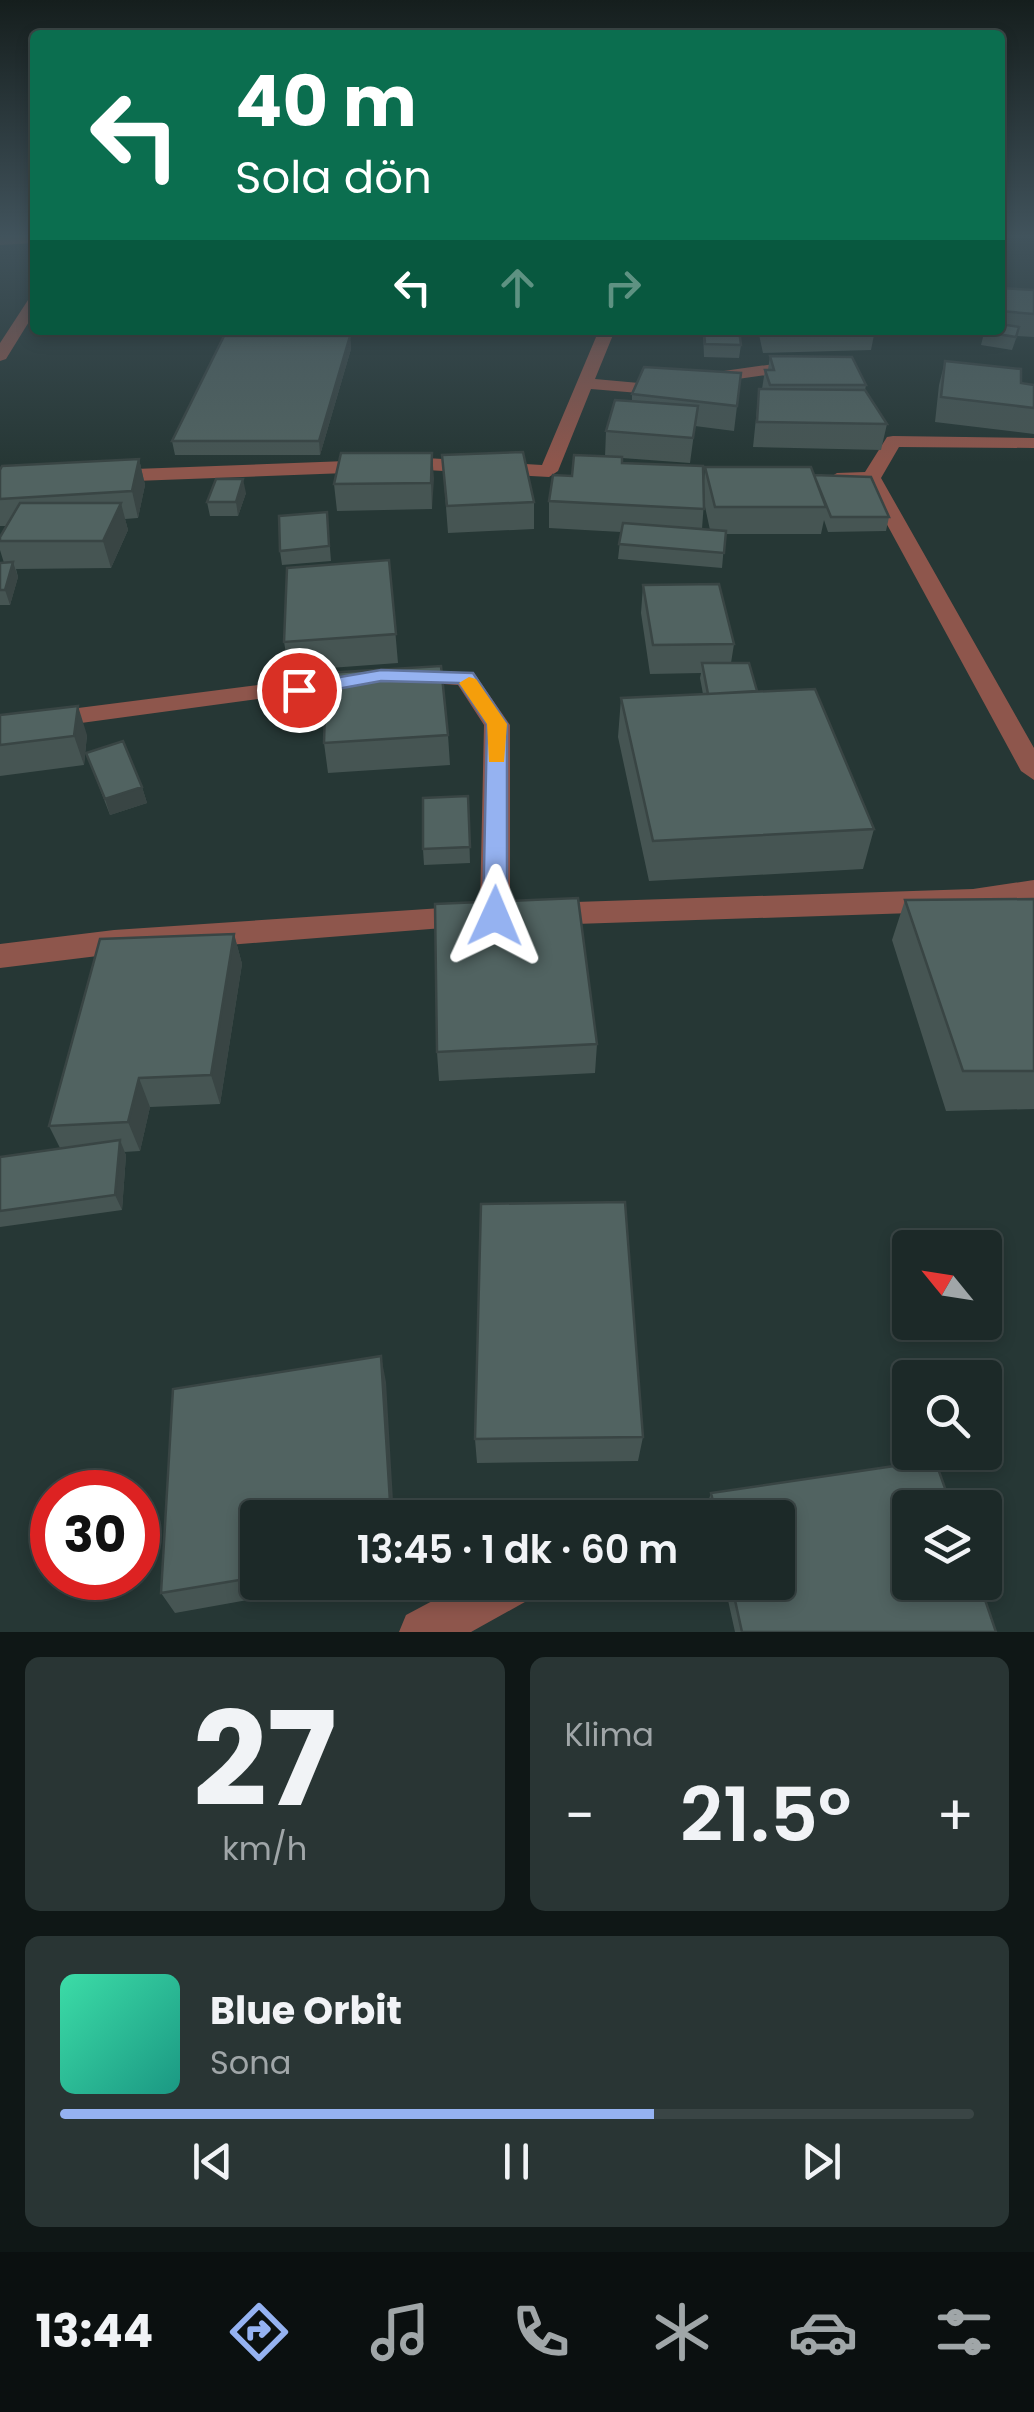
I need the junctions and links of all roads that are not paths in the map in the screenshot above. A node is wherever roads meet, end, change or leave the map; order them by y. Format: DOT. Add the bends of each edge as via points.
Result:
graph roads {
  1 [pos="28,311"];
  2 [pos="604,335"];
  3 [pos="0,356"];
  4 [pos="822,364"];
  5 [pos="586,383"];
  6 [pos="1034,442"];
  7 [pos="97,476"];
  8 [pos="871,478"];
  9 [pos="820,479"];
  10 [pos="0,726"];
  11 [pos="1034,771"];
  12 [pos="1034,891"];
  13 [pos="495,916"];
  14 [pos="0,956"];
  15 [pos="483,1600"];
  16 [pos="423,1632"];
  1 -- 3 [label="street"];
  2 -- 5 [label="street"];
  4 -- 5 [label="street" via="638,388"];
  5 -- 7 [label="street" via="559,471 426,464"];
  6 -- 8 [label="street" via="888,433"];
  8 -- 9 [label="street"];
  8 -- 11 [label="street"];
  10 -- 13 [label="street" via="381,676 466,678 497,724"];
  12 -- 13 [label="street" via="973,900"];
  13 -- 14 [label="street"];
  15 -- 16 [label="street"];
}
